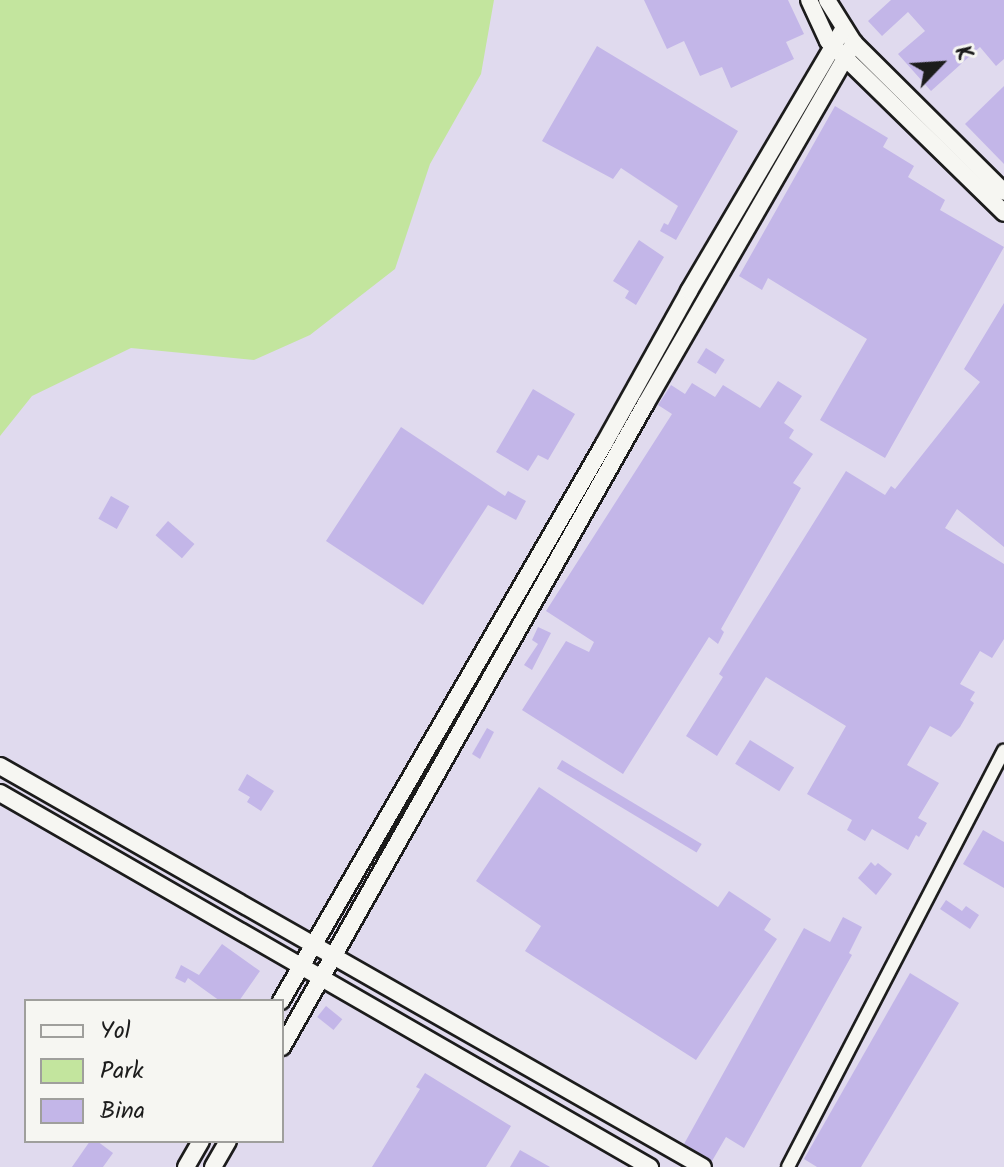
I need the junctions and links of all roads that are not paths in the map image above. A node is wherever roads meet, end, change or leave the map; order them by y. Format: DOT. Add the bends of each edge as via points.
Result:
graph roads {
  1 [pos="809,0"];
  2 [pos="827,0"];
  3 [pos="845,49"];
  4 [pos="1004,192"];
  5 [pos="1004,213"];
  6 [pos="1004,751"];
  7 [pos="0,766"];
  8 [pos="0,793"];
  9 [pos="312,947"];
  10 [pos="334,956"];
  11 [pos="301,965"];
  12 [pos="322,977"];
  13 [pos="282,999"];
  14 [pos="284,1044"];
  15 [pos="200,1143"];
  16 [pos="227,1143"];
  17 [pos="186,1167"];
  18 [pos="213,1167"];
  19 [pos="650,1167"];
  20 [pos="703,1167"];
  21 [pos="788,1167"];
  1 -- 3 [label="street" via="828,41"];
  2 -- 3 [label="street" via="844,28"];
  3 -- 4 [label="street"];
  3 -- 5 [label="street"];
  3 -- 9 [label="street" via="689,291"];
  3 -- 10 [label="street"];
  6 -- 21 [label="street"];
  7 -- 9 [label="street"];
  8 -- 11 [label="street"];
  9 -- 10 [label="street"];
  9 -- 11 [label="street"];
  10 -- 12 [label="street"];
  10 -- 20 [label="street"];
  11 -- 12 [label="street"];
  11 -- 13 [label="street"];
  12 -- 14 [label="street"];
  12 -- 19 [label="street"];
  15 -- 17 [label="street"];
  16 -- 18 [label="street"];
}
